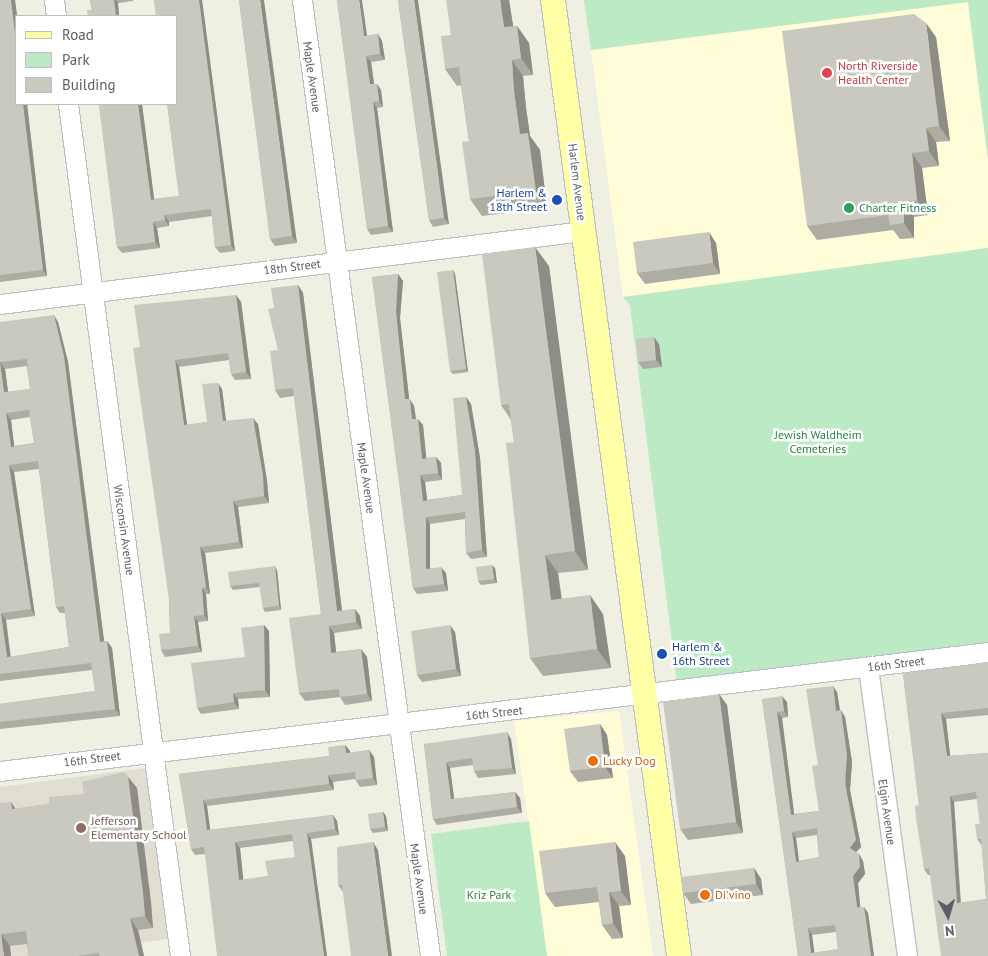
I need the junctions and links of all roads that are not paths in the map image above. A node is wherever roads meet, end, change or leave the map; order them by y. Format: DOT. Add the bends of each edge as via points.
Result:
graph roads {
  1 [pos="54,0"];
  2 [pos="302,0"];
  3 [pos="553,0"];
  4 [pos="56,15"];
  5 [pos="68,105"];
  6 [pos="583,231"];
  7 [pos="337,262"];
  8 [pos="93,292"];
  9 [pos="0,304"];
  10 [pos="988,652"];
  11 [pos="868,667"];
  12 [pos="644,695"];
  13 [pos="398,723"];
  14 [pos="154,752"];
  15 [pos="0,771"];
  16 [pos="180,956"];
  17 [pos="430,956"];
  18 [pos="679,956"];
  19 [pos="907,956"];
  1 -- 4 [label="street"];
  2 -- 7 [label="street, Maple Avenue"];
  3 -- 6 [label="main road, Harlem Avenue"];
  5 -- 8 [label="street, Wisconsin Avenue"];
  6 -- 7 [label="street, 18th Street"];
  6 -- 12 [label="main road, Harlem Avenue"];
  7 -- 8 [label="street, 18th Street"];
  7 -- 13 [label="street, Maple Avenue"];
  8 -- 9 [label="street, 18th Street"];
  8 -- 14 [label="street, Wisconsin Avenue"];
  10 -- 11 [label="street, 16th Street"];
  11 -- 12 [label="street, 16th Street"];
  11 -- 19 [label="street, Elgin Avenue"];
  12 -- 13 [label="street, 16th Street"];
  12 -- 18 [label="main road, Harlem Avenue"];
  13 -- 14 [label="street, 16th Street"];
  13 -- 17 [label="street, Maple Avenue"];
  14 -- 15 [label="street, 16th Street"];
  14 -- 16 [label="street, Wisconsin Avenue"];
}
